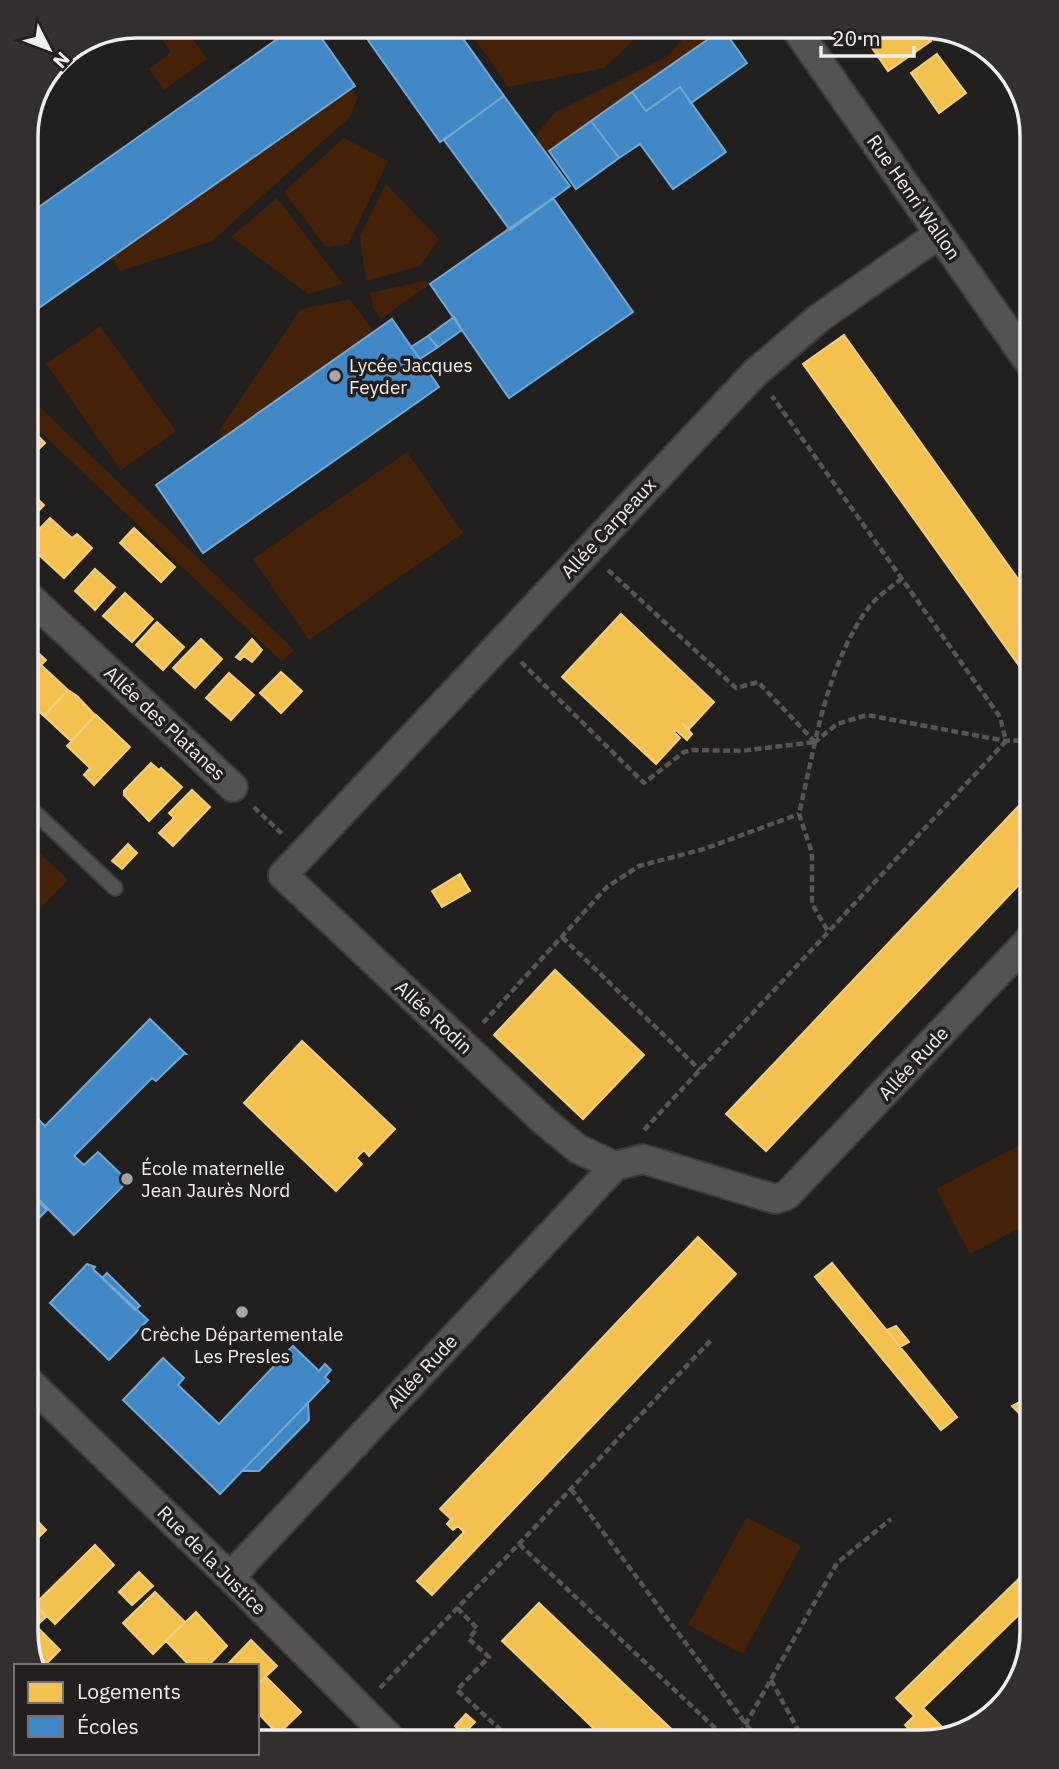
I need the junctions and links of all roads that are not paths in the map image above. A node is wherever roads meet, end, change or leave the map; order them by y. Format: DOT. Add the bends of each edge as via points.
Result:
graph roads {
  1 [pos="803,39"];
  2 [pos="939,234"];
  3 [pos="1020,349"];
  4 [pos="39,606"];
  5 [pos="233,787"];
  6 [pos="39,816"];
  7 [pos="303,853"];
  8 [pos="115,888"];
  9 [pos="1020,950"];
  10 [pos="615,1166"];
  11 [pos="38,1391"];
  12 [pos="230,1577"];
  13 [pos="382,1730"];
  1 -- 2 [label="street, Rue Henri Wallon"];
  2 -- 3 [label="street, Rue Henri Wallon"];
  2 -- 7 [label="street, Allée Carpeaux" via="819,318 755,373"];
  4 -- 5 [label="street, Allée des Platanes"];
  6 -- 8 [label="lane"];
  7 -- 10 [label="street, Allée Rodin" via="283,875 544,1121 578,1149"];
  9 -- 10 [label="street, Allée Rude" via="787,1195 776,1199 643,1159"];
  10 -- 12 [label="street, Allée Rude"];
  11 -- 12 [label="street, Rue de la Justice"];
  12 -- 13 [label="street, Rue de la Justice"];
}
